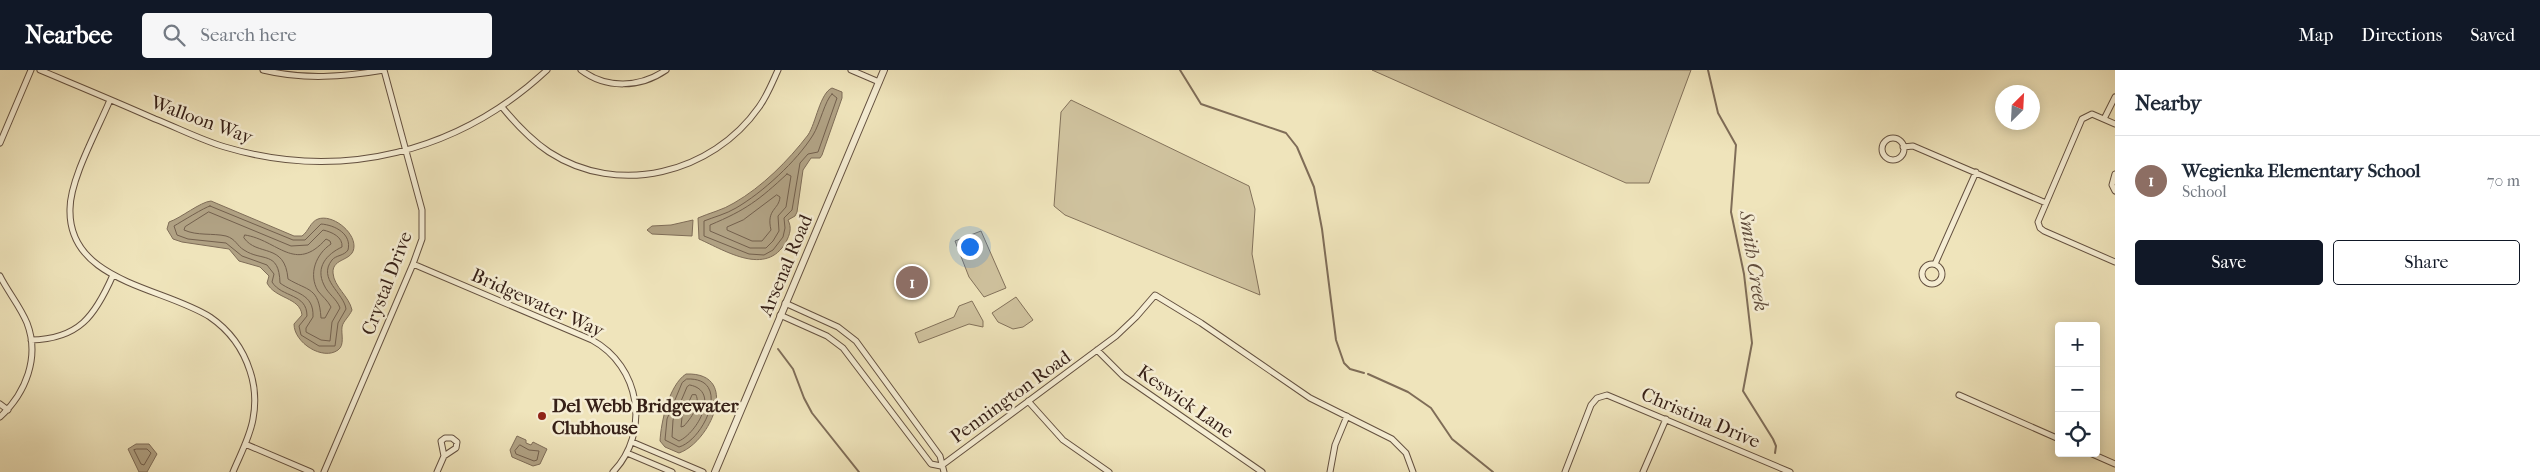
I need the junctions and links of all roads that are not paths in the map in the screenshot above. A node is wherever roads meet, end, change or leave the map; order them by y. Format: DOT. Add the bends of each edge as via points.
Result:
graph roads {
  1 [pos="31,70"];
  2 [pos="40,70"];
  3 [pos="263,70"];
  4 [pos="384,70"];
  5 [pos="547,70"];
  6 [pos="581,70"];
  7 [pos="666,70"];
  8 [pos="778,70"];
  9 [pos="851,70"];
  10 [pos="884,70"];
  11 [pos="879,82"];
  12 [pos="2115,97"];
  13 [pos="110,100"];
  14 [pos="502,107"];
  15 [pos="2104,119"];
  16 [pos="2115,123"];
  17 [pos="0,143"];
  18 [pos="1904,147"];
  19 [pos="406,151"];
  20 [pos="1976,172"];
  21 [pos="2115,174"];
  22 [pos="2115,191"];
  23 [pos="2046,203"];
  24 [pos="2115,262"];
  25 [pos="413,264"];
  26 [pos="1935,264"];
  27 [pos="113,274"];
  28 [pos="0,276"];
  29 [pos="786,303"];
  30 [pos="780,315"];
  31 [pos="31,340"];
  32 [pos="1097,350"];
  33 [pos="873,364"];
  34 [pos="863,372"];
  35 [pos="1959,395"];
  36 [pos="1028,400"];
  37 [pos="0,404"];
  38 [pos="8,410"];
  39 [pos="910,413"];
  40 [pos="1347,416"];
  41 [pos="0,417"];
  42 [pos="1666,419"];
  43 [pos="899,421"];
  44 [pos="2055,438"];
  45 [pos="632,442"];
  46 [pos="245,444"];
  47 [pos="627,453"];
  48 [pos="444,456"];
  49 [pos="2099,457"];
  50 [pos="2115,464"];
  51 [pos="943,469"];
  52 [pos="233,472"];
  53 [pos="311,472"];
  54 [pos="324,472"];
  55 [pos="437,472"];
  56 [pos="613,472"];
  57 [pos="672,472"];
  58 [pos="703,472"];
  59 [pos="715,472"];
  60 [pos="1109,472"];
  61 [pos="1262,472"];
  62 [pos="1330,472"];
  63 [pos="1413,472"];
  64 [pos="1564,472"];
  65 [pos="1643,472"];
  66 [pos="1790,472"];
  1 -- 17 [label="street"];
  2 -- 13 [label="street, Walloon Way"];
  3 -- 4 [label="street" via="326,77"];
  4 -- 19 [label="street, Crystal Drive"];
  5 -- 14 [label="street, Walloon Way"];
  6 -- 7 [label="street" via="598,80 622,84 645,81"];
  8 -- 14 [label="street" via="759,107 726,143 697,160 656,173 610,174 571,163 531,139"];
  9 -- 11 [label="street"];
  10 -- 11 [label="street, Arsenal Road"];
  11 -- 29 [label="street, Arsenal Road"];
  12 -- 15 [label="street"];
  13 -- 19 [label="street, Walloon Way" via="207,141 273,158 336,161"];
  13 -- 27 [label="street" via="77,178 70,211 74,236 82,250 92,262"];
  14 -- 19 [label="street, Walloon Way" via="456,132"];
  15 -- 16 [label="street"];
  15 -- 23 [label="street" via="2092,114 2082,119"];
  18 -- 18 [label="street" via="1897,138 1890,138 1884,142 1882,150 1885,157 1895,159 1901,156"];
  18 -- 20 [label="street" via="1913,146"];
  19 -- 25 [label="street, Crystal Drive" via="424,219 422,239"];
  20 -- 23 [label="street"];
  20 -- 26 [label="street"];
  21 -- 22 [label="street" via="2112,182"];
  23 -- 24 [label="street" via="2039,219 2040,228"];
  25 -- 45 [label="street, Bridgewater Way" via="592,340 605,349 625,372 633,390 636,416"];
  25 -- 54 [label="street, Crystal Drive"];
  26 -- 26 [label="street" via="1923,268 1922,278 1933,284 1941,278 1942,272"];
  27 -- 31 [label="street" via="98,308 78,327 52,338"];
  27 -- 46 [label="street" via="204,314 234,340 248,366 254,396 253,420"];
  28 -- 31 [label="street" via="21,311"];
  29 -- 30 [label="street, Arsenal Road"];
  29 -- 33 [label="street" via="838,326 856,341"];
  30 -- 34 [label="street" via="832,339"];
  30 -- 59 [label="street, Arsenal Road"];
  31 -- 38 [label="street" via="28,375 18,398"];
  32 -- 36 [label="street, Pennington Road"];
  32 -- 40 [label="street, Pennington Road" via="1128,326 1154,295 1201,323 1310,398"];
  32 -- 61 [label="street, Keswick Lane" via="1123,376"];
  33 -- 34 [label="street"];
  33 -- 39 [label="street"];
  34 -- 43 [label="street"];
  35 -- 44 [label="street"];
  36 -- 51 [label="street, Pennington Road"];
  36 -- 60 [label="street" via="1063,440"];
  37 -- 38 [label="street"];
  38 -- 41 [label="street"];
  39 -- 43 [label="street"];
  39 -- 51 [label="street" via="940,456"];
  40 -- 62 [label="street" via="1335,445"];
  40 -- 63 [label="street" via="1392,438 1406,453"];
  42 -- 64 [label="street, Christina Drive" via="1611,395 1599,397 1591,405"];
  42 -- 65 [label="street"];
  42 -- 66 [label="street, Christina Drive"];
  43 -- 51 [label="street" via="931,464"];
  45 -- 47 [label="street, Bridgewater Way"];
  45 -- 58 [label="street"];
  46 -- 52 [label="street"];
  46 -- 53 [label="street"];
  47 -- 56 [label="street, Bridgewater Way"];
  47 -- 57 [label="street"];
  48 -- 55 [label="street"];
  49 -- 50 [label="street"];
}
